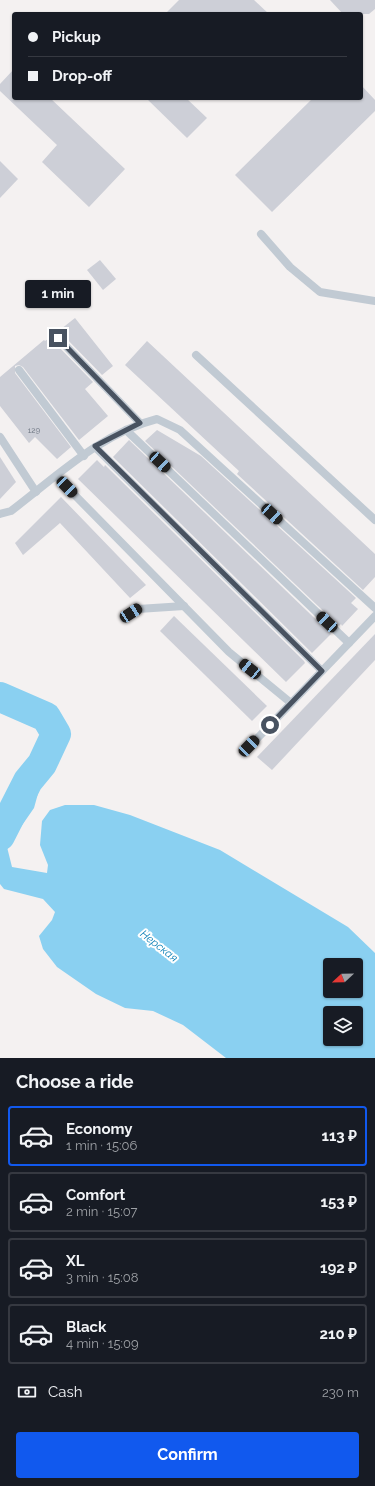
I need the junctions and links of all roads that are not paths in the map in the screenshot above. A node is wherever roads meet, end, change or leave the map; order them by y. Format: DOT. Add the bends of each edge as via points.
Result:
graph roads {
  1 [pos="261,234"];
  2 [pos="375,301"];
  3 [pos="58,338"];
  4 [pos="196,355"];
  5 [pos="19,370"];
  6 [pos="140,423"];
  7 [pos="126,430"];
  8 [pos="0,437"];
  9 [pos="95,446"];
  10 [pos="84,456"];
  11 [pos="57,477"];
  12 [pos="36,492"];
  13 [pos="0,514"];
  14 [pos="375,520"];
  15 [pos="184,606"];
  16 [pos="375,608"];
  17 [pos="375,616"];
  18 [pos="124,618"];
  19 [pos="349,643"];
  20 [pos="322,671"];
  21 [pos="292,703"];
  22 [pos="249,746"];
  1 -- 2 [label="lane" via="290,267 320,292"];
  3 -- 6 [label="lane"];
  4 -- 14 [label="lane"];
  5 -- 10 [label="lane"];
  6 -- 7 [label="lane"];
  6 -- 16 [label="lane" via="157,419 180,430"];
  7 -- 9 [label="lane"];
  7 -- 19 [label="lane"];
  8 -- 12 [label="lane"];
  9 -- 10 [label="lane"];
  9 -- 20 [label="lane"];
  10 -- 11 [label="lane"];
  11 -- 12 [label="lane"];
  11 -- 15 [label="lane"];
  12 -- 13 [label="lane" via="11,511"];
  15 -- 18 [label="lane" via="138,609"];
  15 -- 21 [label="lane" via="229,652"];
  17 -- 19 [label="lane"];
  19 -- 20 [label="lane"];
  20 -- 21 [label="lane"];
  21 -- 22 [label="lane"];
}
